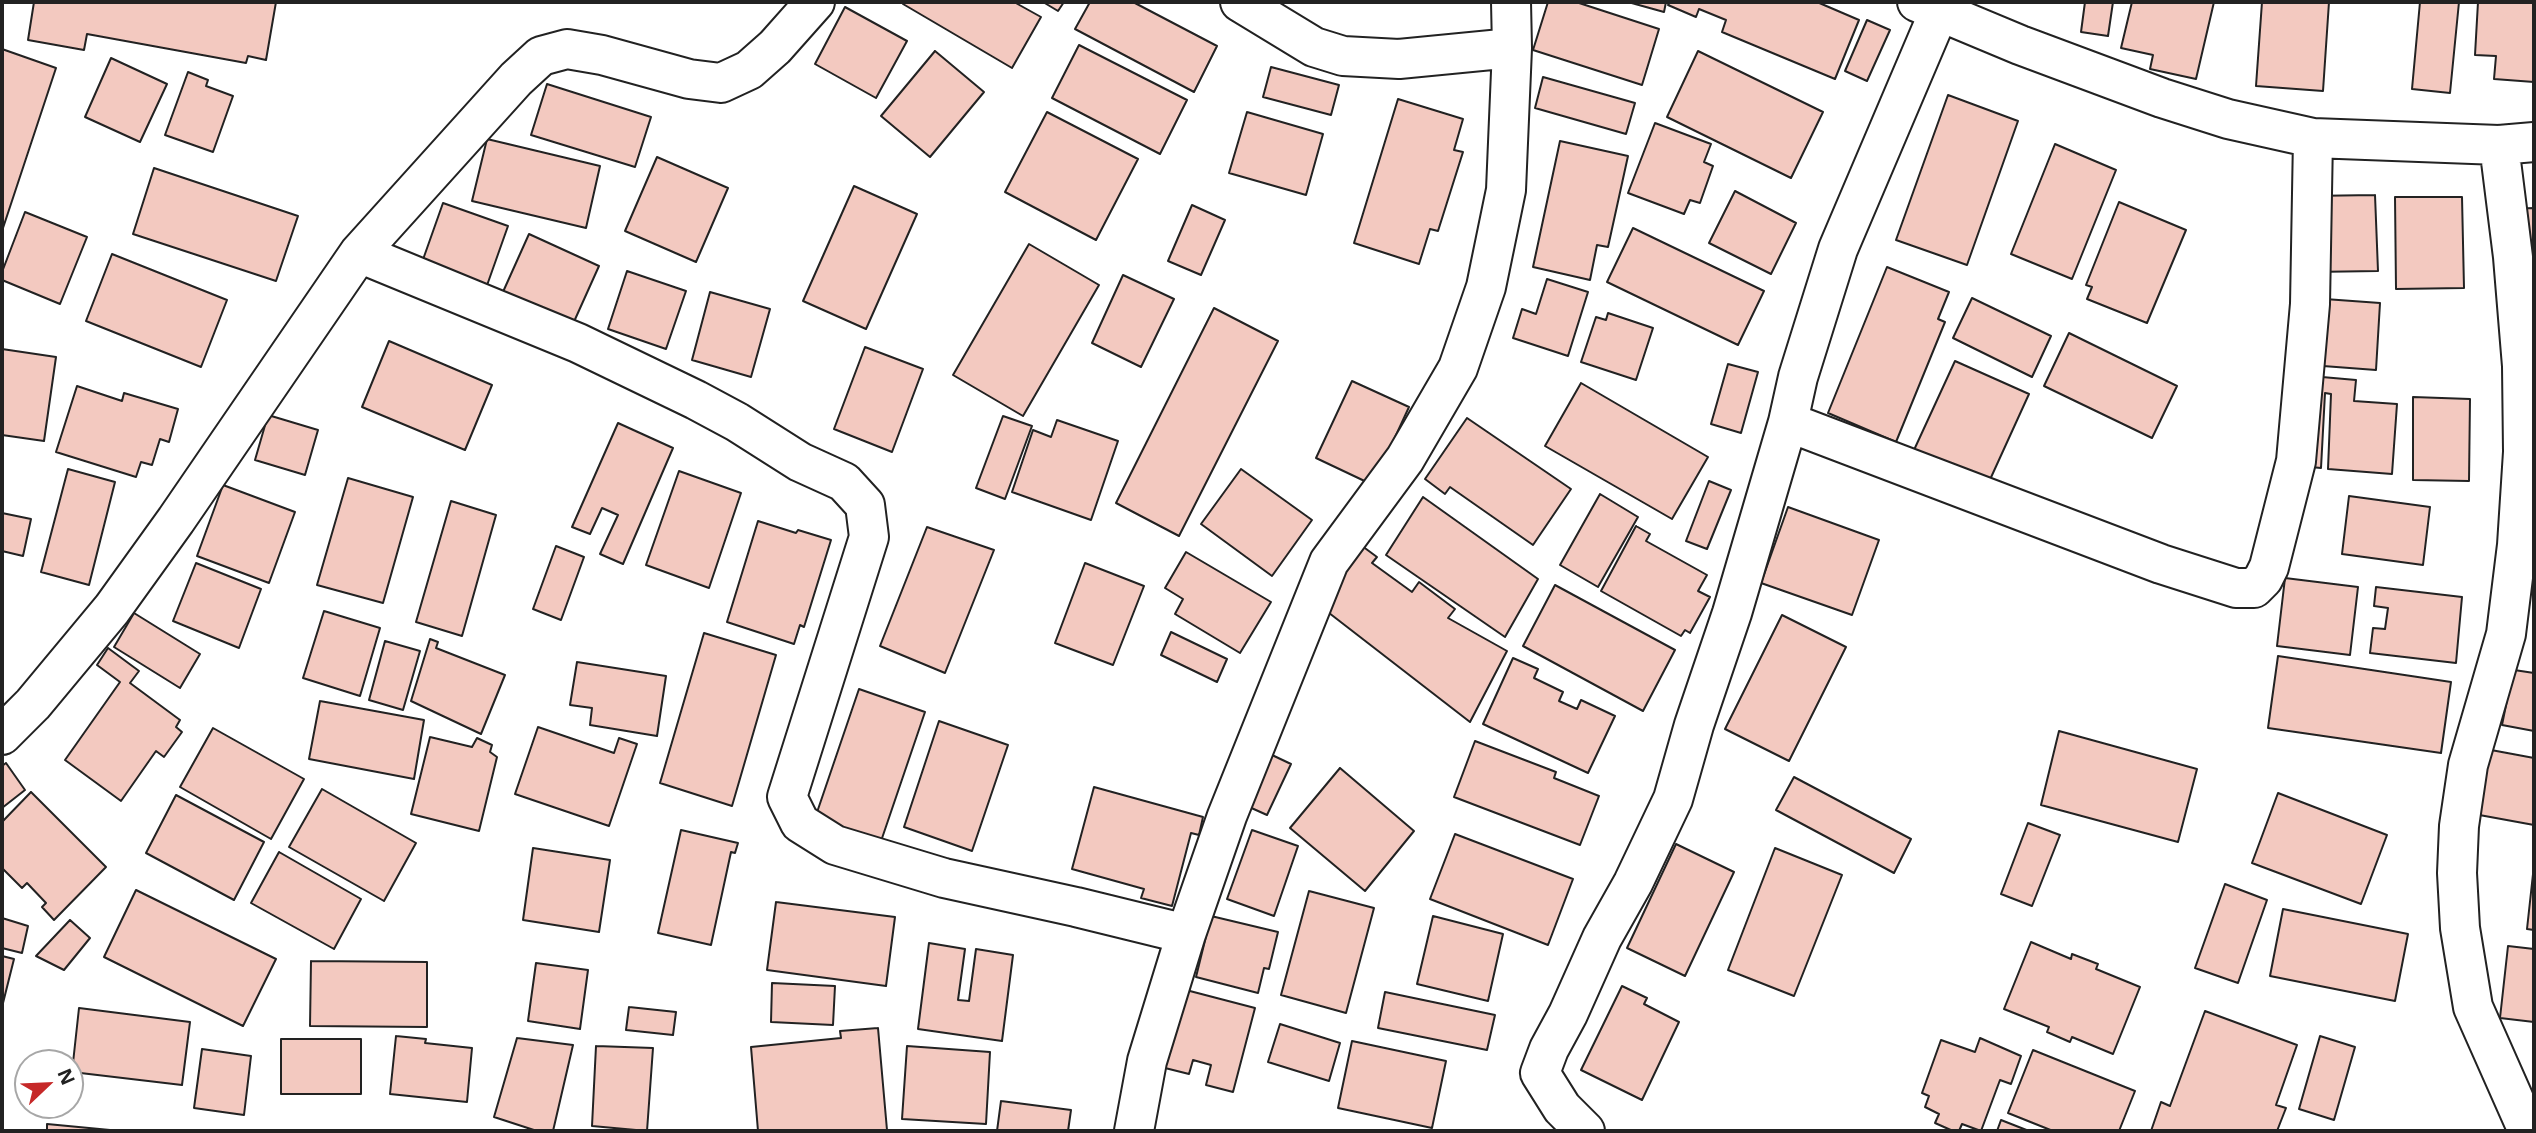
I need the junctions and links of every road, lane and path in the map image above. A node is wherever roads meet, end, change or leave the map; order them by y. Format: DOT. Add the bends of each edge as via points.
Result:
graph roads {
  1 [pos="815,2"];
  2 [pos="1240,2"];
  3 [pos="1511,2"];
  4 [pos="1928,7"];
  5 [pos="1512,48"];
  6 [pos="2313,138"];
  7 [pos="2517,144"];
  8 [pos="359,253"];
  9 [pos="1788,422"];
  10 [pos="2,735"];
  11 [pos="1186,934"];
  12 [pos="1134,1131"];
  13 [pos="1586,1131"];
  14 [pos="2528,1131"];
  1 -- 8 [label="street" via="775,47 749,69 721,83 567,49 541,56"];
  2 -- 5 [label="street" via="1314,47 1343,56 1399,59"];
  3 -- 5 [label="street"];
  4 -- 6 [label="street" via="2162,98"];
  4 -- 9 [label="street" via="1838,249"];
  5 -- 11 [label="street" via="1506,190 1486,287 1458,368 1405,459 1329,562 1227,816"];
  6 -- 7 [label="street"];
  6 -- 9 [label="street" via="2310,304 2296,461 2269,567 2254,588 2236,588 2161,564"];
  7 -- 14 [label="street" via="2523,452 2517,545 2506,634 2468,765 2457,873 2460,928 2473,1007"];
  8 -- 10 [label="street" via="112,609"];
  8 -- 11 [label="street" via="578,343 696,400 800,462 844,482 865,505 869,537 787,797 800,823 835,845 944,878"];
  9 -- 13 [label="street" via="1673,799 1602,938 1541,1073 1562,1108"];
  11 -- 12 [label="street" via="1147,1061"];
}
